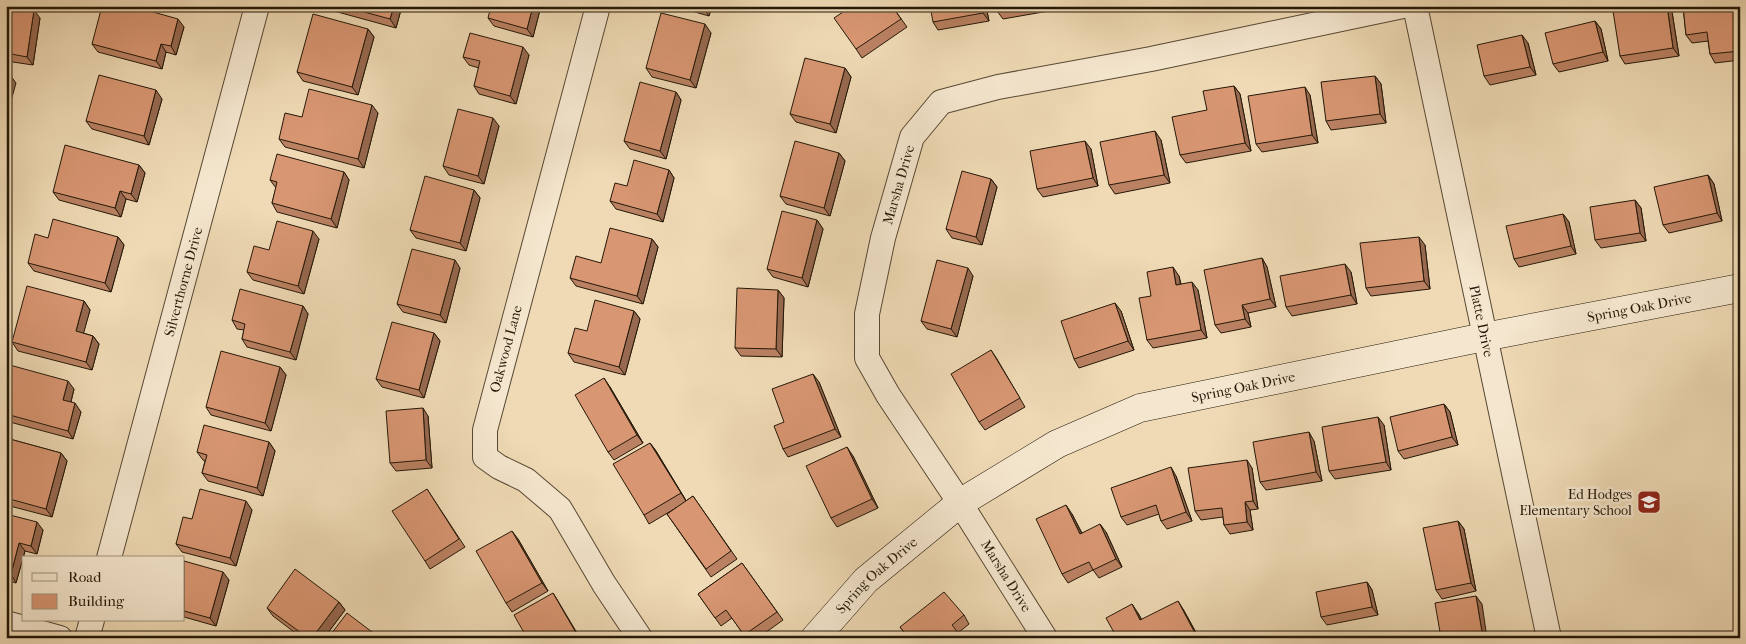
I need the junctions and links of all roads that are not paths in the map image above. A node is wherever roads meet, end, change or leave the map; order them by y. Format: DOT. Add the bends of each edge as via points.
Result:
graph roads {
  1 [pos="257,6"];
  2 [pos="598,6"];
  3 [pos="1403,6"];
  4 [pos="1415,6"];
  5 [pos="1740,288"];
  6 [pos="1484,337"];
  7 [pos="960,503"];
  8 [pos="110,556"];
  9 [pos="91,622"];
  10 [pos="6,623"];
  11 [pos="60,638"];
  12 [pos="87,638"];
  13 [pos="640,638"];
  14 [pos="815,638"];
  15 [pos="1045,638"];
  16 [pos="1549,638"];
  1 -- 8 [label="street, Silverthorne Drive"];
  2 -- 13 [label="street, Oakwood Lane" via="485,430 485,457 526,480 560,509"];
  3 -- 7 [label="street, Marsha Drive" via="1151,59 998,87 941,102 912,137 883,238 867,314 867,358"];
  4 -- 6 [label="street, Platte Drive"];
  5 -- 6 [label="street, Spring Oak Drive"];
  6 -- 7 [label="street, Spring Oak Drive" via="1140,408 1058,444"];
  6 -- 16 [label="street, Platte Drive"];
  7 -- 14 [label="street, Spring Oak Drive" via="866,580"];
  7 -- 15 [label="street, Marsha Drive"];
  9 -- 12 [label="street"];
  10 -- 11 [label="street"];
}
